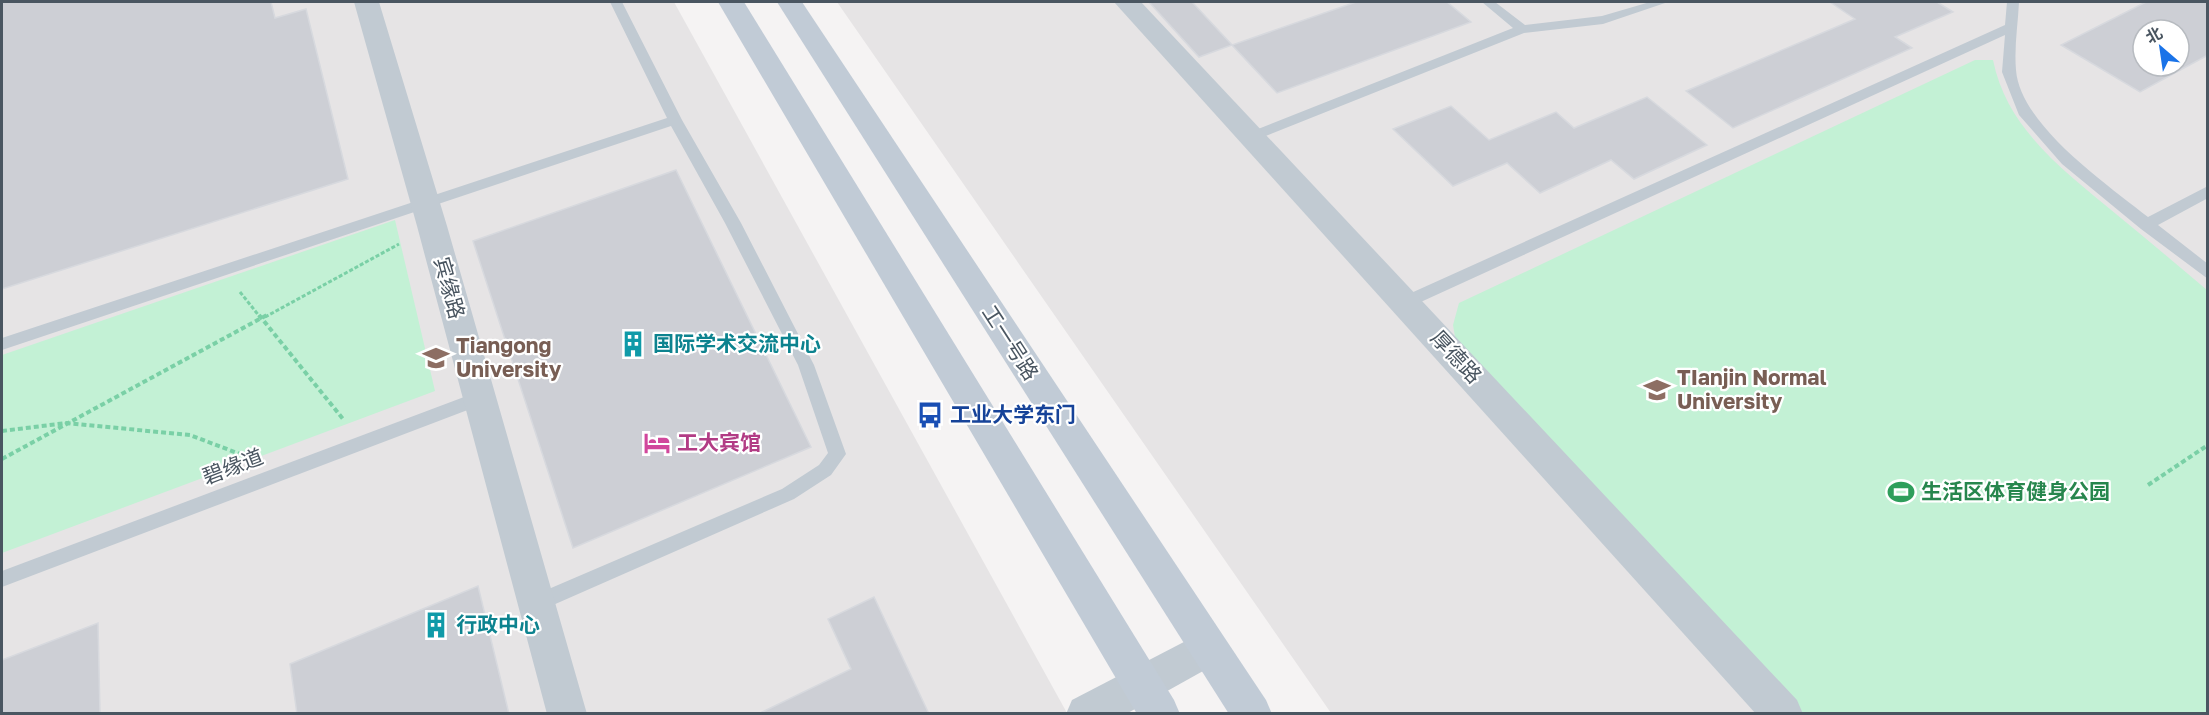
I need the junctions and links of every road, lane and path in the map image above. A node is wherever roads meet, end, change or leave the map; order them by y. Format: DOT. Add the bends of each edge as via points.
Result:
graph roads {
  1 [pos="366,2"];
  2 [pos="616,2"];
  3 [pos="731,2"];
  4 [pos="790,2"];
  5 [pos="1127,2"];
  6 [pos="1488,2"];
  7 [pos="1662,2"];
  8 [pos="2013,2"];
  9 [pos="2013,26"];
  10 [pos="1522,29"];
  11 [pos="675,120"];
  12 [pos="1252,136"];
  13 [pos="2208,191"];
  14 [pos="429,214"];
  15 [pos="2146,225"];
  16 [pos="223,270"];
  17 [pos="2208,273"];
  18 [pos="1406,302"];
  19 [pos="261,318"];
  20 [pos="2,344"];
  21 [pos="480,398"];
  22 [pos="66,423"];
  23 [pos="2,432"];
  24 [pos="361,442"];
  25 [pos="2208,446"];
  26 [pos="2,459"];
  27 [pos="286,471"];
  28 [pos="2148,485"];
  29 [pos="2,579"];
  30 [pos="537,603"];
  31 [pos="1208,648"];
  32 [pos="1151,698"];
  33 [pos="567,714"];
  34 [pos="1086,714"];
  35 [pos="1252,714"];
  36 [pos="1784,714"];
  1 -- 14 [label="street, 宾缘路"];
  2 -- 11 [label="lane"];
  3 -- 32 [label="main road"];
  4 -- 31 [label="main road, 工一号路"];
  5 -- 12 [label="street, 厚德路"];
  6 -- 10 [label="lane"];
  7 -- 10 [label="lane" via="1603,20"];
  8 -- 9 [label="lane"];
  9 -- 15 [label="lane" via="2009,72 2024,112 2067,160"];
  9 -- 18 [label="lane"];
  10 -- 12 [label="lane"];
  11 -- 14 [label="lane"];
  11 -- 30 [label="lane" via="734,223 806,365 837,454 825,470 788,494"];
  12 -- 18 [label="street, 厚德路"];
  13 -- 15 [label="lane"];
  14 -- 16 [label="lane"];
  14 -- 19 [label="path"];
  14 -- 21 [label="street, 宾缘路"];
  15 -- 17 [label="lane"];
  16 -- 19 [label="path"];
  16 -- 20 [label="lane"];
  18 -- 36 [label="street, 厚德路"];
  19 -- 22 [label="path"];
  19 -- 24 [label="path"];
  21 -- 24 [label="lane, 碧缘道"];
  21 -- 30 [label="street, 宾缘路"];
  22 -- 23 [label="path"];
  22 -- 26 [label="path"];
  22 -- 27 [label="path" via="190,435"];
  24 -- 27 [label="lane, 碧缘道"];
  25 -- 28 [label="path"];
  27 -- 29 [label="lane, 碧缘道"];
  30 -- 33 [label="street, 宾缘路"];
  31 -- 32 [label="street"];
  31 -- 35 [label="main road, 工一号路"];
  32 -- 34 [label="street"];
}
